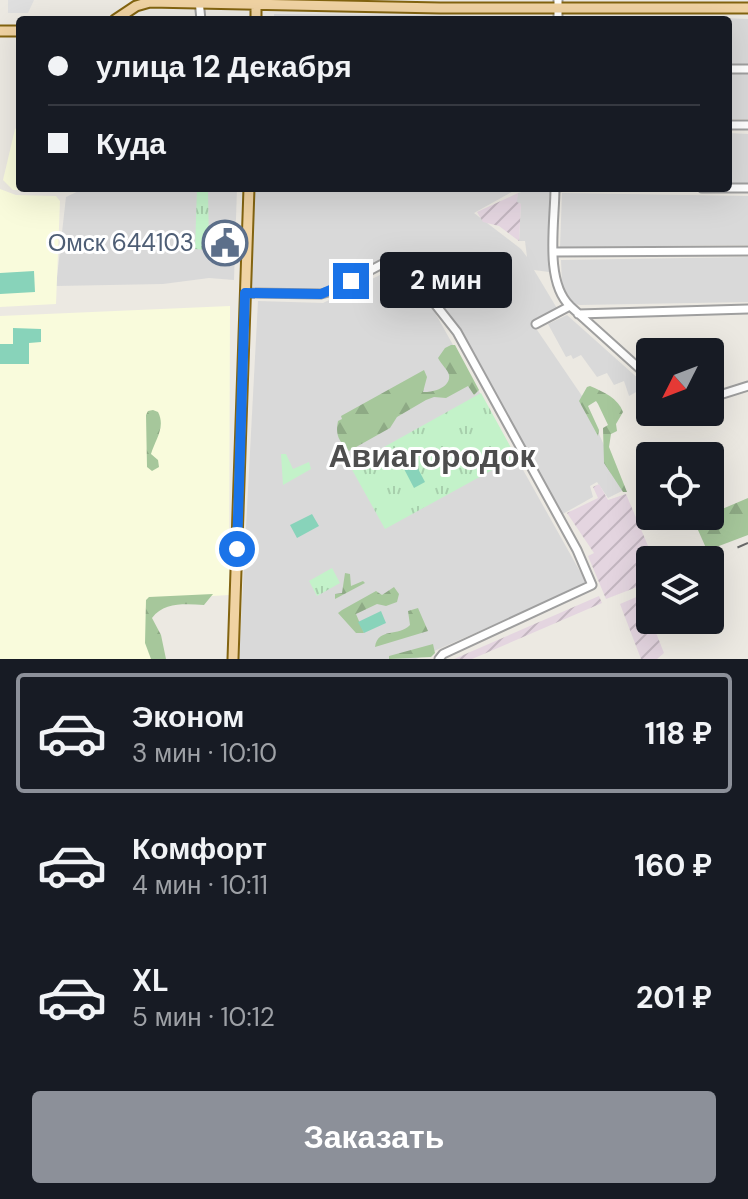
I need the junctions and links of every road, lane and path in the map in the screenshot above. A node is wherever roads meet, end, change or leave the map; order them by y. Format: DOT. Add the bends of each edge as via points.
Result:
graph roads {
  1 [pos="200,2"];
  2 [pos="256,2"];
  3 [pos="558,4"];
  4 [pos="748,8"];
  5 [pos="122,16"];
  6 [pos="249,192"];
  7 [pos="555,192"];
  8 [pos="748,251"];
  9 [pos="554,252"];
  10 [pos="245,293"];
  11 [pos="570,306"];
  12 [pos="748,309"];
  13 [pos="578,314"];
  14 [pos="536,324"];
  15 [pos="636,366"];
  16 [pos="748,386"];
  17 [pos="724,394"];
  18 [pos="233,659"];
  19 [pos="439,659"];
  1 -- 2 [label="main road"];
  1 -- 5 [label="main road" via="143,3"];
  2 -- 3 [label="main road"];
  3 -- 4 [label="main road"];
  6 -- 10 [label="main road"];
  7 -- 9 [label="street"];
  8 -- 9 [label="street"];
  9 -- 11 [label="street" via="557,286"];
  10 -- 18 [label="main road"];
  10 -- 19 [label="street" via="321,294 384,263 435,304 457,332 577,550 592,585"];
  11 -- 13 [label="street"];
  11 -- 14 [label="street"];
  12 -- 13 [label="street"];
  13 -- 15 [label="street"];
  16 -- 17 [label="street"];
}
